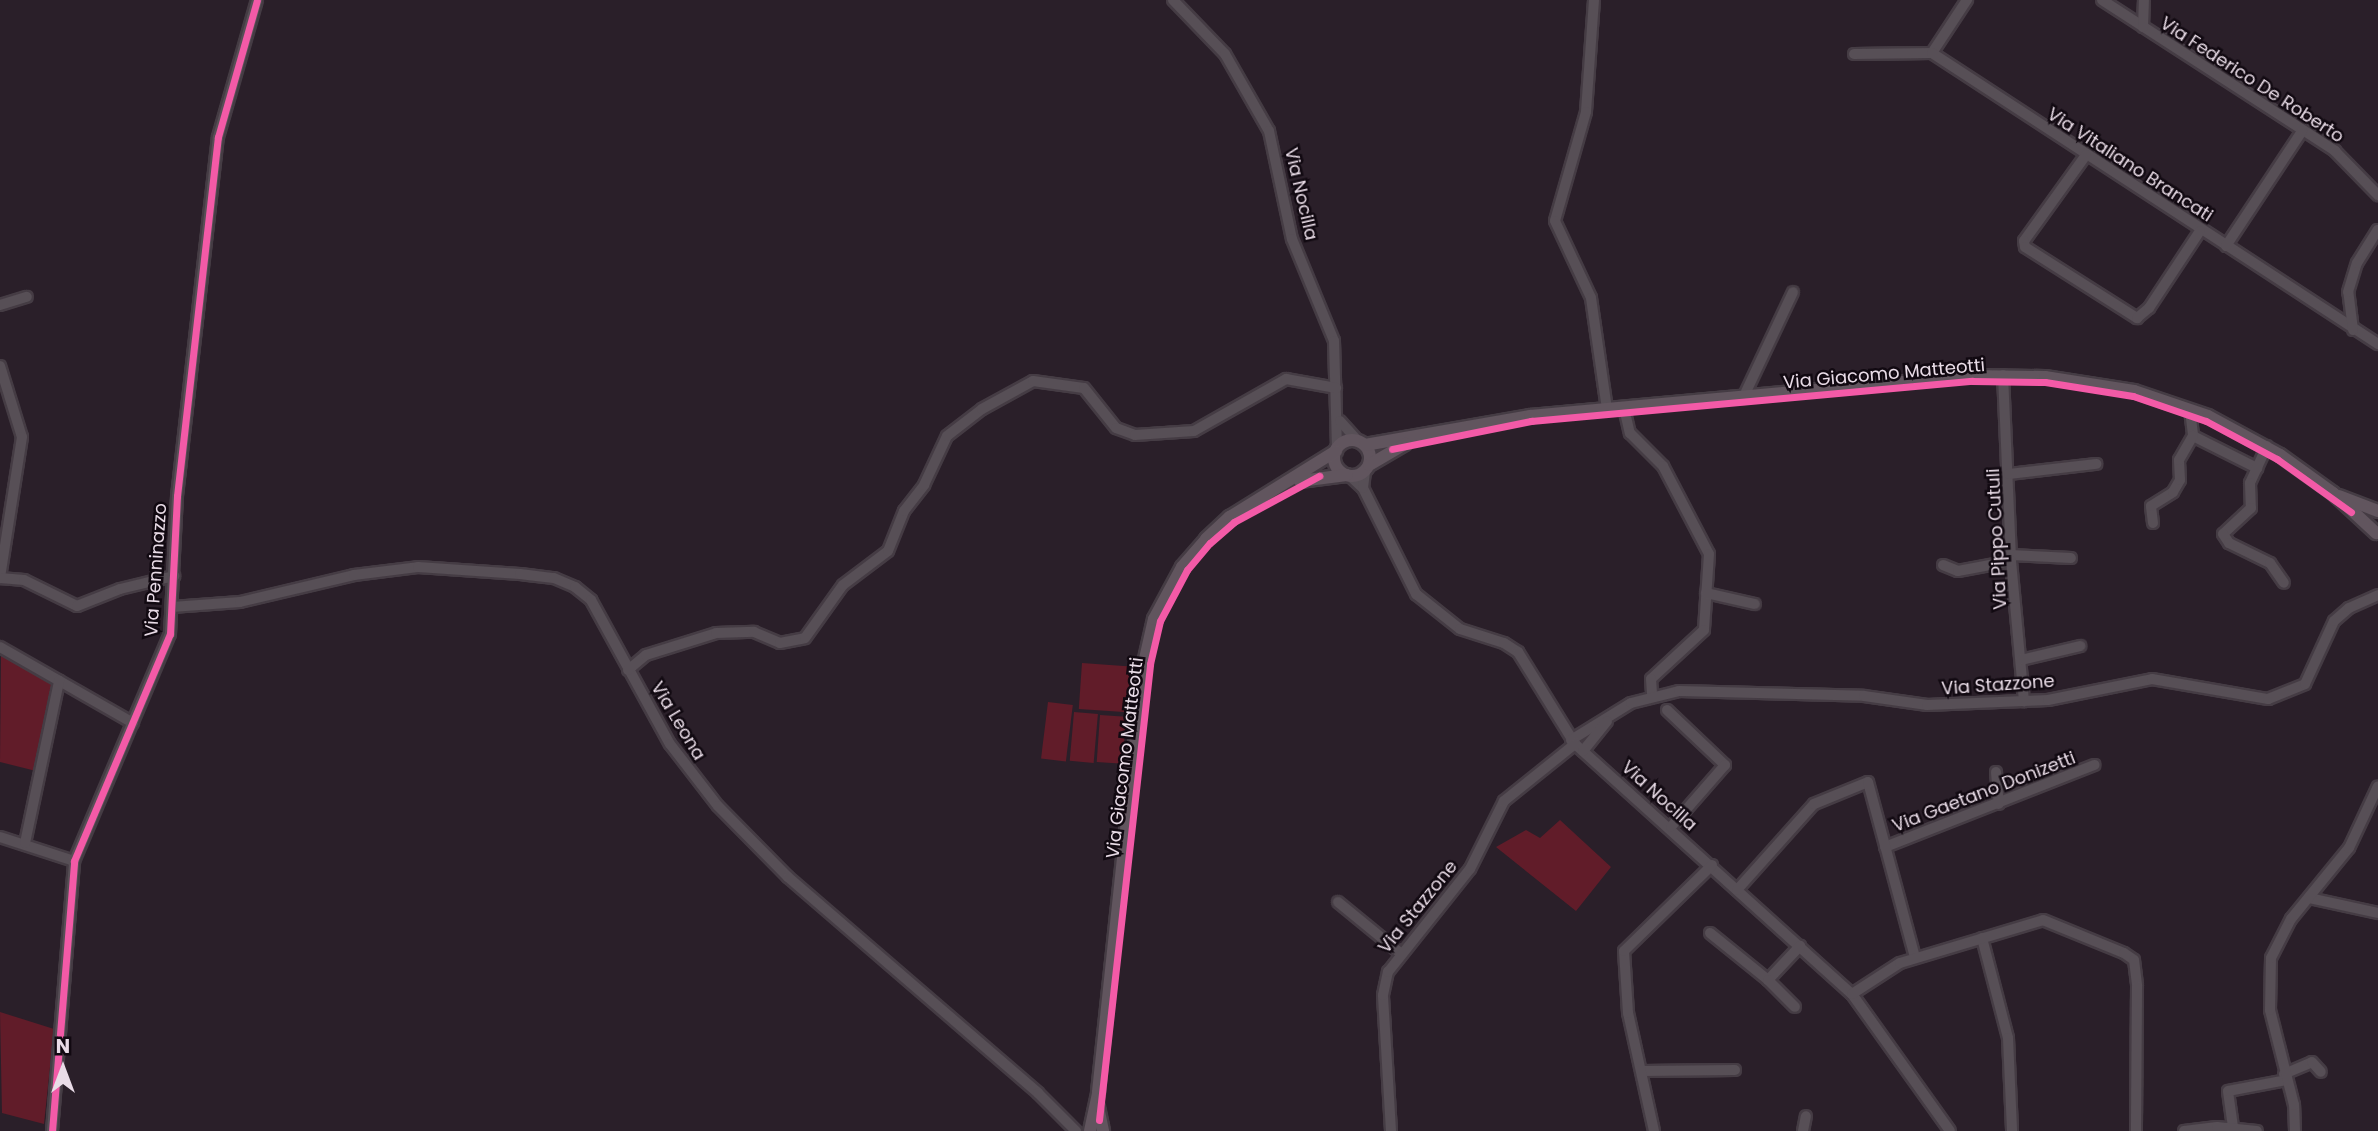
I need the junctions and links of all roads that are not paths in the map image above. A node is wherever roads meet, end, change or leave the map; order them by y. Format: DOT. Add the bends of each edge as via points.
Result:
graph roads {
  1 [pos="257,0"];
  2 [pos="1173,0"];
  3 [pos="1594,0"];
  4 [pos="1967,0"];
  5 [pos="2102,0"];
  6 [pos="2144,0"];
  7 [pos="2143,27"];
  8 [pos="1932,53"];
  9 [pos="1854,54"];
  10 [pos="2302,131"];
  11 [pos="2086,155"];
  12 [pos="2378,195"];
  13 [pos="2378,230"];
  14 [pos="2200,231"];
  15 [pos="2226,246"];
  16 [pos="1793,292"];
  17 [pos="27,298"];
  18 [pos="0,305"];
  19 [pos="2353,330"];
  20 [pos="2378,344"];
  21 [pos="0,366"];
  22 [pos="2003,375"];
  23 [pos="1336,388"];
  24 [pos="1743,398"];
  25 [pos="1624,408"];
  26 [pos="1607,409"];
  27 [pos="2190,410"];
  28 [pos="1340,421"];
  29 [pos="1436,433"];
  30 [pos="2193,436"];
  31 [pos="1361,443"];
  32 [pos="2267,446"];
  33 [pos="1337,450"];
  34 [pos="2096,464"];
  35 [pos="1367,468"];
  36 [pos="2257,468"];
  37 [pos="2009,474"];
  38 [pos="1349,475"];
  39 [pos="1290,483"];
  40 [pos="1363,488"];
  41 [pos="2333,493"];
  42 [pos="2378,512"];
  43 [pos="2152,523"];
  44 [pos="2377,535"];
  45 [pos="2011,558"];
  46 [pos="2071,558"];
  47 [pos="1943,565"];
  48 [pos="174,576"];
  49 [pos="0,578"];
  50 [pos="2284,583"];
  51 [pos="1706,593"];
  52 [pos="2378,595"];
  53 [pos="1755,604"];
  54 [pos="173,607"];
  55 [pos="2080,646"];
  56 [pos="0,647"];
  57 [pos="2021,660"];
  58 [pos="628,670"];
  59 [pos="59,681"];
  60 [pos="1651,695"];
  61 [pos="2024,701"];
  62 [pos="1667,710"];
  63 [pos="1613,714"];
  64 [pos="133,723"];
  65 [pos="1577,745"];
  66 [pos="2094,765"];
  67 [pos="1996,772"];
  68 [pos="2378,786"];
  69 [pos="1998,804"];
  70 [pos="1671,827"];
  71 [pos="0,837"];
  72 [pos="25,844"];
  73 [pos="1885,847"];
  74 [pos="74,861"];
  75 [pos="1712,865"];
  76 [pos="1737,890"];
  77 [pos="2309,898"];
  78 [pos="1338,902"];
  79 [pos="2378,913"];
  80 [pos="1710,933"];
  81 [pos="1982,938"];
  82 [pos="1800,946"];
  83 [pos="1400,953"];
  84 [pos="1915,958"];
  85 [pos="1769,980"];
  86 [pos="1852,994"];
  87 [pos="1795,1007"];
  88 [pos="1735,1070"];
  89 [pos="1643,1071"];
  90 [pos="2321,1072"];
  91 [pos="2285,1077"];
  92 [pos="1098,1092"];
  93 [pos="1806,1116"];
  94 [pos="2233,1127"];
  95 [pos="52,1131"];
  96 [pos="1076,1131"];
  97 [pos="1090,1131"];
  98 [pos="1103,1131"];
  99 [pos="1391,1131"];
  100 [pos="1654,1131"];
  101 [pos="1803,1131"];
  102 [pos="1950,1131"];
  103 [pos="2012,1131"];
  104 [pos="2136,1131"];
  105 [pos="2184,1131"];
  106 [pos="2257,1131"];
  107 [pos="2295,1131"];
  1 -- 48 [label="street, Via Penninazzo" via="218,136 177,496"];
  2 -- 23 [label="street, Via Nocilla" via="1225,54 1269,131 1293,239 1334,341"];
  3 -- 26 [label="street" via="1586,112 1555,221 1591,298"];
  4 -- 8 [label="street"];
  5 -- 7 [label="street, Via Federico De Roberto"];
  6 -- 7 [label="street"];
  7 -- 10 [label="street, Via Federico De Roberto"];
  8 -- 9 [label="street"];
  8 -- 11 [label="street, Via Vitaliano Brancati"];
  10 -- 12 [label="street, Via Federico De Roberto" via="2351,165"];
  10 -- 15 [label="street"];
  11 -- 14 [label="street, Via Vitaliano Brancati"];
  11 -- 14 [label="street" via="2024,241 2025,247 2137,318 2149,308"];
  13 -- 19 [label="street" via="2357,263 2348,292"];
  14 -- 15 [label="street, Via Vitaliano Brancati"];
  15 -- 19 [label="street, Via Vitaliano Brancati"];
  16 -- 24 [label="street"];
  17 -- 18 [label="street"];
  19 -- 20 [label="street, Via Vitaliano Brancati"];
  21 -- 49 [label="street" via="22,437"];
  22 -- 24 [label="main road, Via Giacomo Matteotti"];
  22 -- 27 [label="main road, Via Giacomo Matteotti" via="2104,386"];
  22 -- 37 [label="street, Via Pippo Cutuli"];
  23 -- 28 [label="street, Via Nocilla"];
  23 -- 58 [label="street" via="1286,379 1194,431 1135,435 1116,428 1084,388 1033,381 982,409 947,436 924,485 904,512 888,551 843,585 805,638 779,643 754,632 716,633 646,655"];
  24 -- 25 [label="main road, Via Giacomo Matteotti"];
  25 -- 26 [label="main road, Via Giacomo Matteotti"];
  25 -- 51 [label="street" via="1630,433 1663,466 1708,548"];
  26 -- 29 [label="main road, Via Giacomo Matteotti" via="1530,416"];
  27 -- 30 [label="street"];
  27 -- 32 [label="main road, Via Giacomo Matteotti"];
  28 -- 31 [label="street"];
  28 -- 33 [label="street, Via Nocilla"];
  29 -- 31 [label="main road"];
  29 -- 35 [label="main road" via="1392,450"];
  30 -- 36 [label="street"];
  30 -- 43 [label="street" via="2179,460 2180,480 2173,492 2151,506"];
  31 -- 33 [label="main road" via="1344,443"];
  31 -- 35 [label="main road"];
  32 -- 36 [label="street"];
  32 -- 41 [label="main road, Via Giacomo Matteotti"];
  33 -- 38 [label="main road" via="1335,463"];
  33 -- 39 [label="main road, Via Giacomo Matteotti"];
  34 -- 37 [label="street"];
  35 -- 38 [label="main road"];
  35 -- 40 [label="street"];
  36 -- 50 [label="street" via="2250,483 2251,508 2223,534 2229,543 2270,563"];
  37 -- 45 [label="street, Via Pippo Cutuli"];
  38 -- 39 [label="main road"];
  38 -- 40 [label="street"];
  39 -- 92 [label="main road, Via Giacomo Matteotti" via="1230,517 1206,539 1182,567 1154,619 1144,663"];
  40 -- 65 [label="street, Via Nocilla" via="1409,586 1460,629 1518,652"];
  41 -- 42 [label="main road"];
  41 -- 44 [label="main road"];
  42 -- 44 [label="main road" via="2373,520"];
  45 -- 46 [label="street"];
  45 -- 47 [label="street" via="1958,571"];
  45 -- 57 [label="street, Via Pippo Cutuli"];
  48 -- 49 [label="street" via="120,589 77,606 24,580"];
  48 -- 54 [label="street, Via Penninazzo"];
  51 -- 53 [label="street"];
  51 -- 60 [label="street" via="1702,634 1651,679"];
  52 -- 61 [label="street, Via Stazzone" via="2341,614 2328,632 2311,677 2282,696 2254,699 2152,679"];
  54 -- 58 [label="street, Via Leona" via="240,602 402,568 543,577 575,587 591,600"];
  54 -- 64 [label="street, Via Penninazzo" via="163,656"];
  55 -- 57 [label="street"];
  56 -- 59 [label="street"];
  57 -- 61 [label="street, Via Pippo Cutuli"];
  58 -- 96 [label="street, Via Leona" via="670,744 718,806 788,877"];
  59 -- 64 [label="street"];
  59 -- 72 [label="street"];
  60 -- 61 [label="street, Via Stazzone" via="1679,691 1864,696 1927,705"];
  60 -- 63 [label="street, Via Stazzone"];
  62 -- 70 [label="street" via="1725,765"];
  63 -- 65 [label="street, Via Stazzone"];
  63 -- 65 [label="street"];
  64 -- 74 [label="street, Via Penninazzo"];
  65 -- 70 [label="street, Via Nocilla"];
  65 -- 83 [label="street, Via Stazzone" via="1504,802 1470,869"];
  66 -- 69 [label="street, Via Gaetano Donizetti"];
  67 -- 69 [label="street"];
  68 -- 77 [label="street" via="2349,848"];
  69 -- 73 [label="street, Via Gaetano Donizetti"];
  70 -- 75 [label="street, Via Nocilla"];
  71 -- 72 [label="street"];
  72 -- 74 [label="street"];
  73 -- 76 [label="street" via="1868,782 1814,804"];
  73 -- 84 [label="street"];
  74 -- 95 [label="street, Via Penninazzo"];
  75 -- 76 [label="street, Via Nocilla"];
  75 -- 89 [label="street" via="1624,951 1628,1013"];
  76 -- 82 [label="street, Via Nocilla"];
  77 -- 79 [label="street"];
  77 -- 91 [label="street" via="2280,937 2271,958 2270,1010"];
  78 -- 83 [label="street"];
  80 -- 85 [label="street"];
  81 -- 84 [label="street"];
  81 -- 103 [label="street" via="2008,1038"];
  81 -- 104 [label="street" via="2043,920 2134,960"];
  82 -- 85 [label="street"];
  82 -- 86 [label="street, Via Nocilla"];
  83 -- 99 [label="street, Via Stazzone" via="1388,972 1383,995"];
  84 -- 86 [label="street"];
  85 -- 87 [label="street"];
  86 -- 102 [label="street, Via Nocilla"];
  88 -- 89 [label="street"];
  89 -- 100 [label="street"];
  90 -- 91 [label="street" via="2312,1062"];
  91 -- 94 [label="street" via="2228,1091"];
  91 -- 107 [label="street"];
  92 -- 97 [label="main road"];
  92 -- 98 [label="main road"];
  93 -- 101 [label="street"];
  94 -- 105 [label="street"];
  94 -- 106 [label="street"];
}
